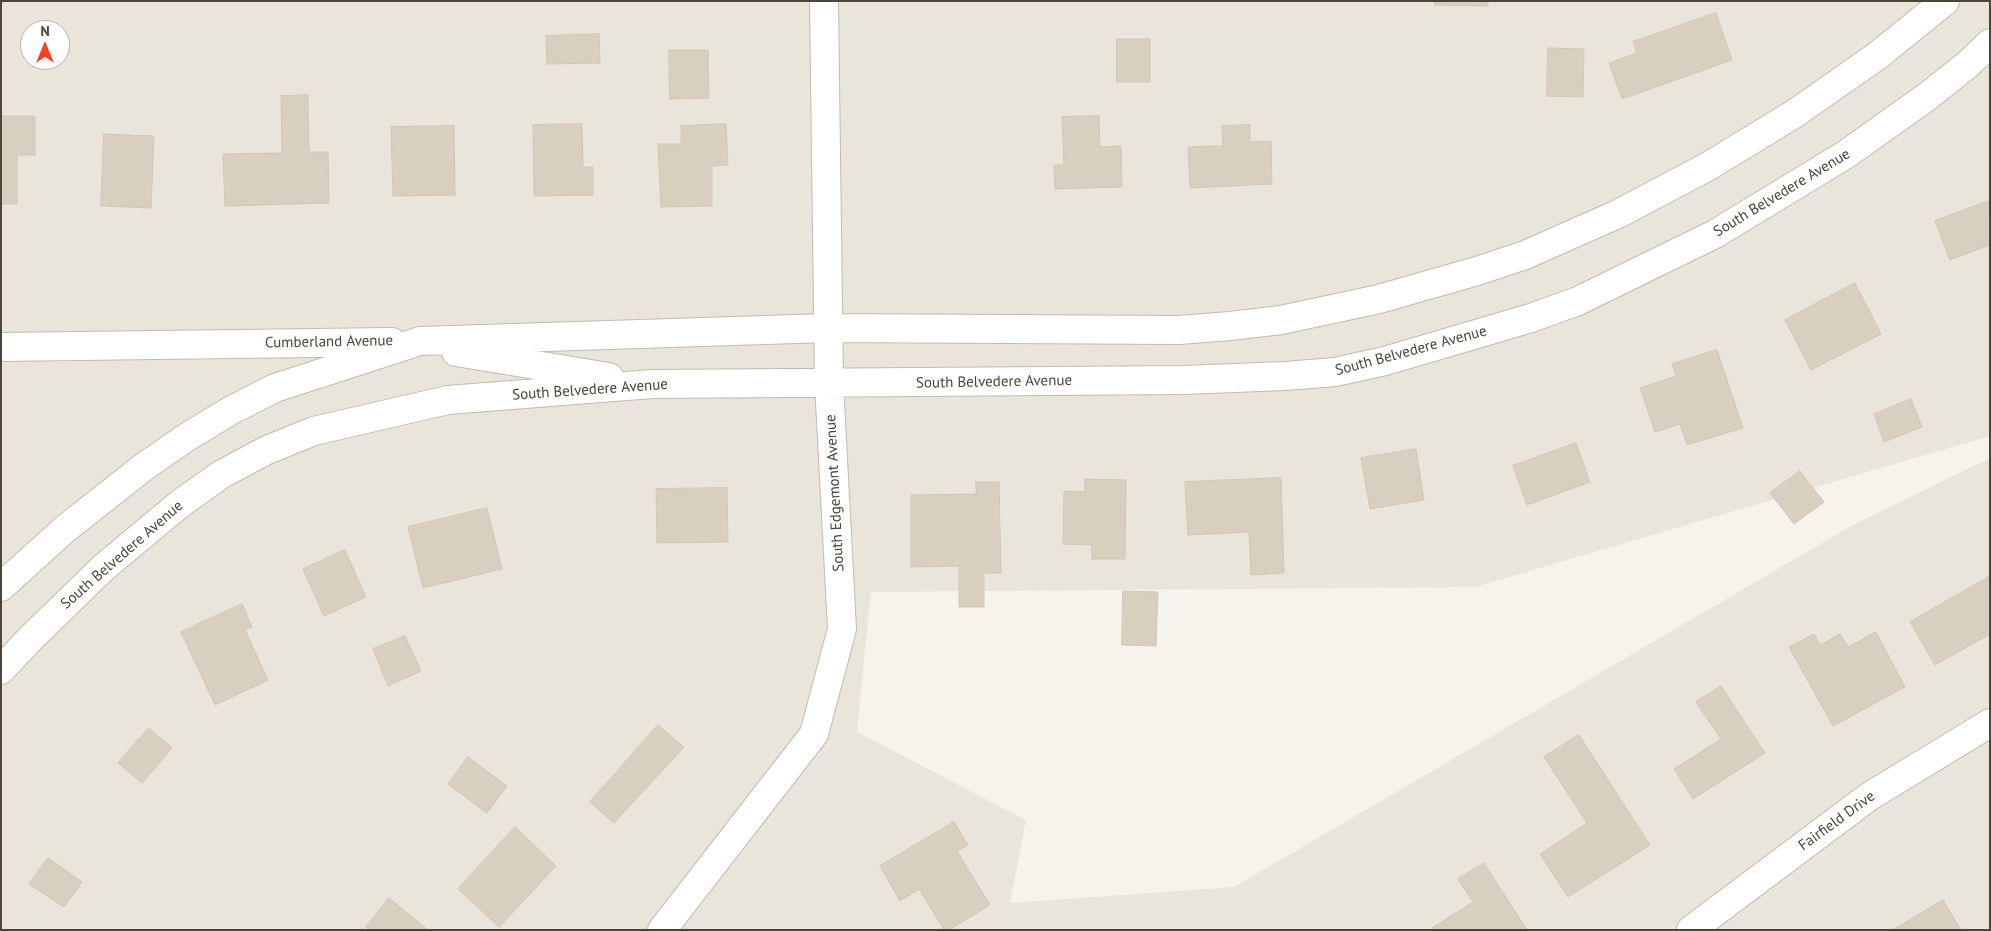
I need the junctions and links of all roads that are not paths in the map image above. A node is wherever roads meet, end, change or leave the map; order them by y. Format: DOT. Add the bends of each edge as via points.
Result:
graph roads {
  1 [pos="824,1"];
  2 [pos="1945,1"];
  3 [pos="1990,43"];
  4 [pos="828,328"];
  5 [pos="420,341"];
  6 [pos="1,346"];
  7 [pos="829,383"];
  8 [pos="652,384"];
  9 [pos="1,587"];
  10 [pos="1,670"];
  11 [pos="1990,723"];
  12 [pos="1719,921"];
  13 [pos="670,927"];
  14 [pos="1691,930"];
  1 -- 4 [label="street, South Edgemont Avenue"];
  2 -- 4 [label="street" via="1877,56 1794,114 1707,167 1618,214 1525,255 1477,271 1379,298 1280,320 1230,326 1179,330"];
  3 -- 7 [label="street, South Belvedere Avenue" via="1928,96 1845,155 1715,234 1578,301 1522,321 1385,361 1335,372 1184,380"];
  4 -- 5 [label="street"];
  4 -- 7 [label="street, South Edgemont Avenue"];
  5 -- 6 [label="street, Cumberland Avenue"];
  5 -- 8 [label="street, Cumberland Avenue" via="452,351"];
  5 -- 9 [label="street" via="275,388 230,411 145,466 65,529"];
  7 -- 8 [label="street, South Belvedere Avenue"];
  7 -- 13 [label="street, South Edgemont Avenue" via="842,629 814,734"];
  8 -- 10 [label="street, South Belvedere Avenue" via="448,400 314,431 267,450 222,474 141,534"];
  11 -- 12 [label="street, Fairfield Drive" via="1870,796"];
  12 -- 14 [label="street, Fairfield Drive"];
}
